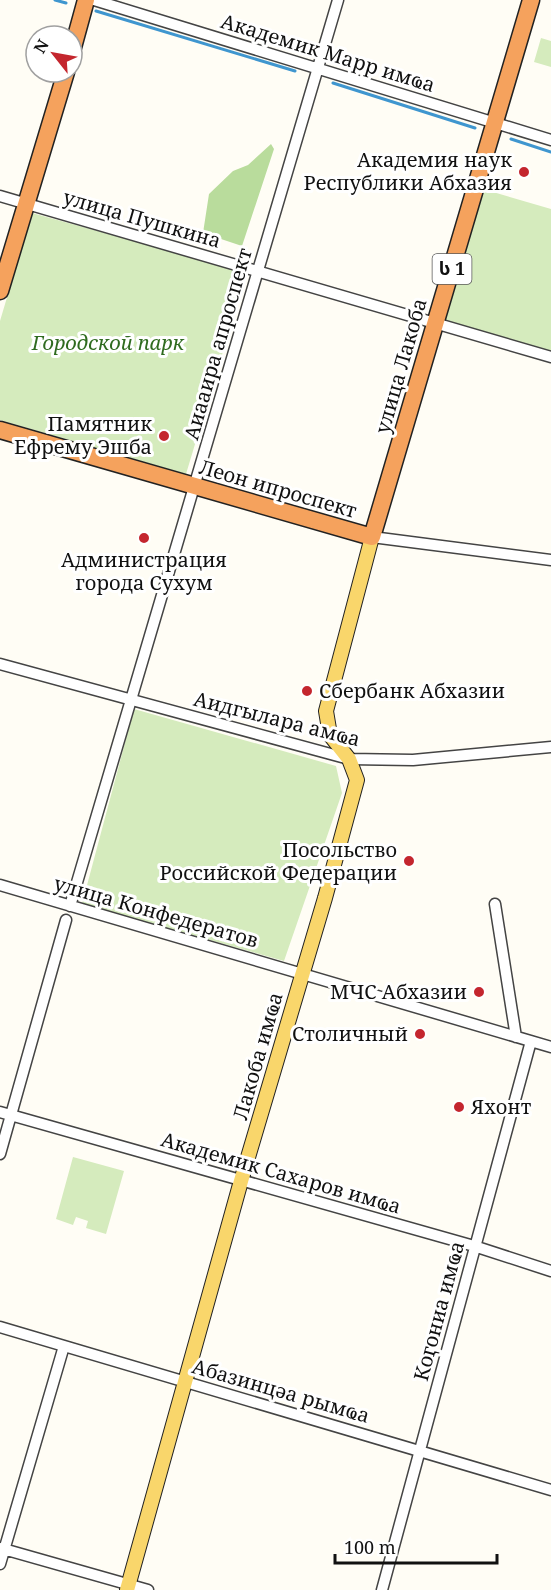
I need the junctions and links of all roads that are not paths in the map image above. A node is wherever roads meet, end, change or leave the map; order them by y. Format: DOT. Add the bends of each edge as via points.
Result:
graph roads {
  1 [pos="86,0"];
  2 [pos="94,0"];
  3 [pos="338,0"];
  4 [pos="531,0"];
  5 [pos="79,24"];
  6 [pos="318,68"];
  7 [pos="62,84"];
  8 [pos="495,123"];
  9 [pos="551,140"];
  10 [pos="0,196"];
  11 [pos="27,204"];
  12 [pos="258,271"];
  13 [pos="0,291"];
  14 [pos="436,322"];
  15 [pos="551,357"];
  16 [pos="0,430"];
  17 [pos="194,486"];
  18 [pos="372,537"];
  19 [pos="551,560"];
  20 [pos="0,664"];
  21 [pos="131,700"];
  22 [pos="551,747"];
  23 [pos="349,759"];
  24 [pos="0,885"];
  25 [pos="495,904"];
  26 [pos="70,906"];
  27 [pos="66,920"];
  28 [pos="302,974"];
  29 [pos="516,1037"];
  30 [pos="531,1041"];
  31 [pos="551,1047"];
  32 [pos="5,1114"];
  33 [pos="0,1154"];
  34 [pos="242,1181"];
  35 [pos="474,1246"];
  36 [pos="551,1270"];
  37 [pos="0,1327"];
  38 [pos="64,1346"];
  39 [pos="185,1382"];
  40 [pos="421,1451"];
  41 [pos="551,1490"];
  42 [pos="2,1548"];
  43 [pos="0,1564"];
  44 [pos="128,1587"];
  45 [pos="148,1590"];
  46 [pos="382,1590"];
  1 -- 5 [label="highway"];
  2 -- 6 [label="street, Академик Марр имҩа"];
  3 -- 6 [label="street, Аиааира апроспект"];
  4 -- 8 [label="highway, улица Лакоба / ს 1"];
  6 -- 8 [label="street, Академик Марр имҩа"];
  6 -- 12 [label="street, Аиааира апроспект"];
  7 -- 11 [label="highway"];
  8 -- 9 [label="street, Академик Марр имҩа"];
  8 -- 14 [label="highway, улица Лакоба / ს 1"];
  10 -- 11 [label="street, улица Пушкина"];
  11 -- 12 [label="street, улица Пушкина"];
  11 -- 13 [label="highway"];
  12 -- 14 [label="street, улица Пушкина"];
  12 -- 17 [label="street, Аиааира апроспект"];
  14 -- 15 [label="street, улица Пушкина"];
  14 -- 18 [label="highway, улица Лакоба / ს 1"];
  16 -- 17 [label="highway, Леон ипроспект"];
  17 -- 18 [label="highway, Леон ипроспект"];
  17 -- 21 [label="street, Аиааира апроспект"];
  18 -- 19 [label="street, Леон ипроспект"];
  18 -- 23 [label="main road, Лакоба имҩа" via="326,711 330,735"];
  20 -- 21 [label="street, Аидгылара амҩа"];
  21 -- 23 [label="street, Аидгылара амҩа"];
  21 -- 26 [label="street, Аиааира апроспект"];
  22 -- 23 [label="street, Аидгылара амҩа" via="413,760"];
  23 -- 28 [label="main road, Лакоба имҩа" via="357,780"];
  24 -- 26 [label="street, улица Конфедератов"];
  25 -- 29 [label="street"];
  26 -- 28 [label="street, улица Конфедератов"];
  27 -- 32 [label="street"];
  28 -- 29 [label="street, улица Конфедератов"];
  28 -- 34 [label="main road, Лакоба имҩа"];
  29 -- 30 [label="street, улица Конфедератов"];
  30 -- 31 [label="street, улица Конфедератов"];
  30 -- 35 [label="street, Коӷониа имҩа"];
  32 -- 33 [label="street"];
  32 -- 34 [label="street, Академик Сахаров имҩа"];
  34 -- 35 [label="street, Академик Сахаров имҩа"];
  34 -- 39 [label="main road, Лакоба имҩа"];
  35 -- 36 [label="street, Академик Сахаров имҩа"];
  35 -- 40 [label="street, Коӷониа имҩа"];
  37 -- 38 [label="street, Абазинцәа рымҩа"];
  38 -- 39 [label="street, Абазинцәа рымҩа"];
  38 -- 42 [label="street"];
  39 -- 40 [label="street, Абазинцәа рымҩа"];
  39 -- 44 [label="main road, Лакоба имҩа"];
  40 -- 41 [label="street, Абазинцәа рымҩа"];
  40 -- 46 [label="street, Коӷониа имҩа"];
  42 -- 43 [label="street"];
  42 -- 44 [label="street"];
  44 -- 45 [label="street"];
}
